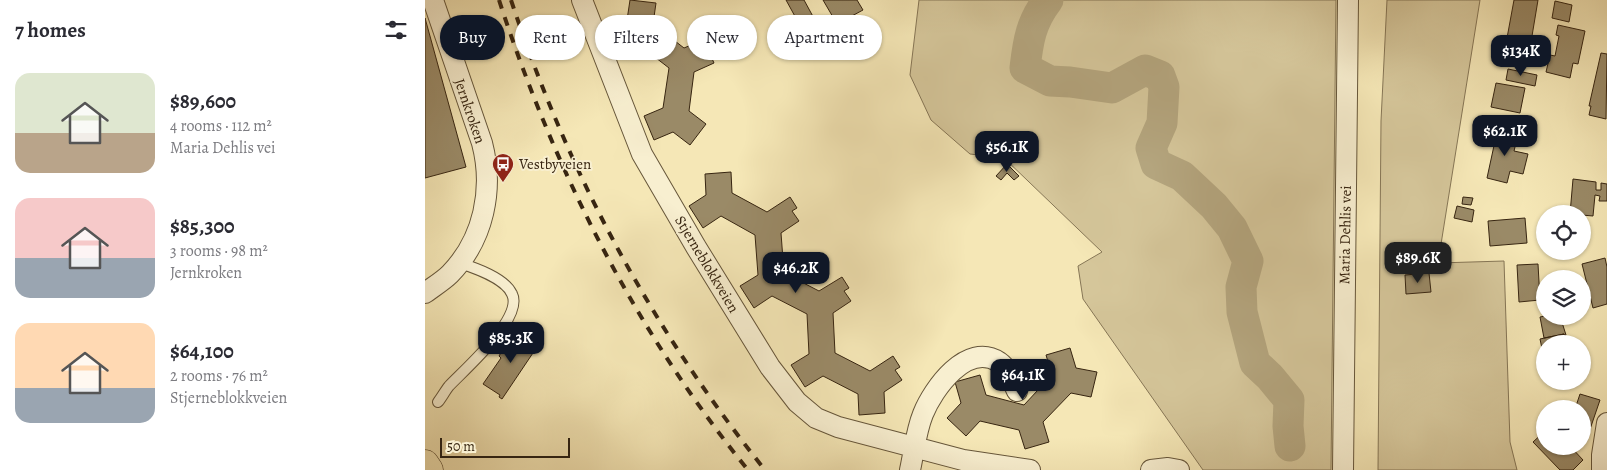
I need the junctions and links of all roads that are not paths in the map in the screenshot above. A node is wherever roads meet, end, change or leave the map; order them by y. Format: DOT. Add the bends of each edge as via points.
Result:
graph roads {
  1 [pos="433,0"];
  2 [pos="1348,0"];
  3 [pos="585,1"];
  4 [pos="460,263"];
  5 [pos="427,286"];
  6 [pos="1017,392"];
  7 [pos="439,402"];
  8 [pos="1607,423"];
  9 [pos="915,448"];
  10 [pos="425,464"];
  11 [pos="429,470"];
  12 [pos="910,470"];
  13 [pos="1030,470"];
  14 [pos="1151,470"];
  15 [pos="1179,470"];
  16 [pos="1343,470"];
  17 [pos="1601,470"];
  1 -- 4 [label="street, Jernkroken" via="486,160 487,192 481,222"];
  2 -- 16 [label="street, Maria Dehlis vei"];
  3 -- 9 [label="street, Stjerneblokkveien" via="641,154 771,367 797,402 816,418"];
  4 -- 5 [label="street, Jernkroken" via="449,275"];
  4 -- 7 [label="lane" via="502,283 513,294 513,308 502,328 447,388"];
  6 -- 9 [label="street" via="1007,370 999,362 985,356 970,360 950,372 933,392 922,415"];
  8 -- 17 [label="street"];
  9 -- 12 [label="street"];
  9 -- 13 [label="street, Stjerneblokkveien" via="963,460"];
  10 -- 11 [label="highway"];
  14 -- 15 [label="street"];
}
